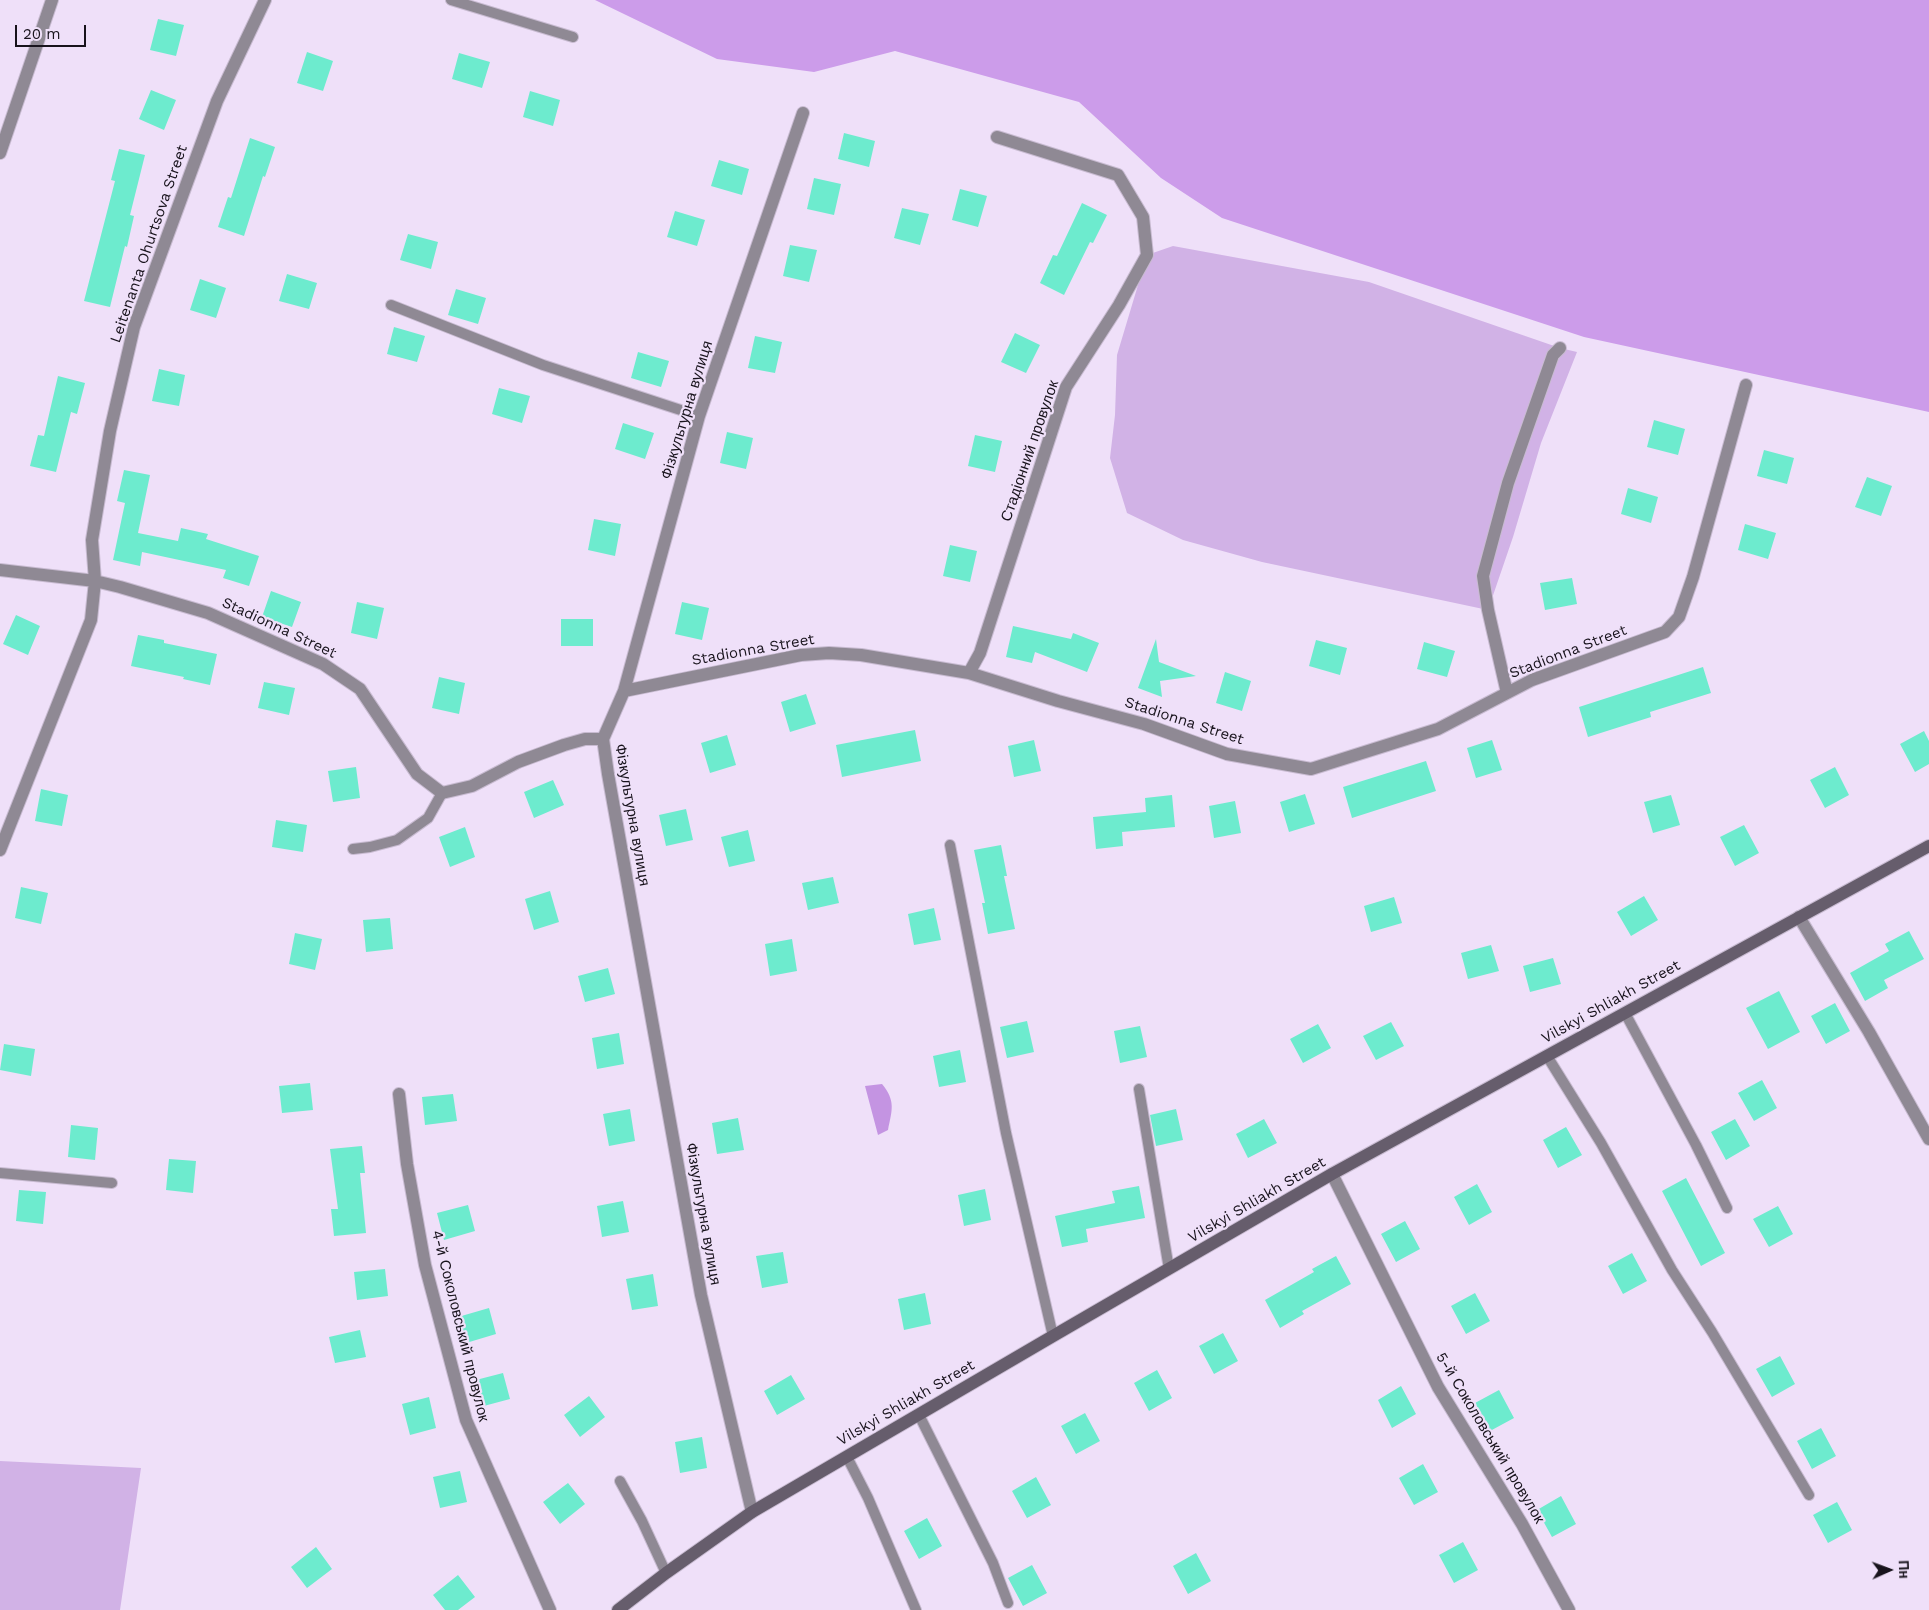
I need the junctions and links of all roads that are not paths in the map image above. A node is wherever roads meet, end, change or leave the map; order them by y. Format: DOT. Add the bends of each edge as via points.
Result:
graph roads {
  1 [pos="52,0"];
  2 [pos="265,0"];
  3 [pos="451,0"];
  4 [pos="573,37"];
  5 [pos="804,113"];
  6 [pos="997,137"];
  7 [pos="0,153"];
  8 [pos="391,305"];
  9 [pos="1560,348"];
  10 [pos="1746,385"];
  11 [pos="700,416"];
  12 [pos="0,570"];
  13 [pos="95,582"];
  14 [pos="969,674"];
  15 [pos="624,691"];
  16 [pos="1507,693"];
  17 [pos="603,740"];
  18 [pos="442,793"];
  19 [pos="950,845"];
  20 [pos="1929,846"];
  21 [pos="353,849"];
  22 [pos="0,850"];
  23 [pos="1799,917"];
  24 [pos="1625,1013"];
  25 [pos="1547,1056"];
  26 [pos="1139,1089"];
  27 [pos="399,1094"];
  28 [pos="1929,1139"];
  29 [pos="0,1173"];
  30 [pos="1332,1174"];
  31 [pos="112,1183"];
  32 [pos="1727,1208"];
  33 [pos="1169,1269"];
  34 [pos="1053,1336"];
  35 [pos="918,1415"];
  36 [pos="847,1457"];
  37 [pos="620,1481"];
  38 [pos="1809,1496"];
  39 [pos="752,1512"];
  40 [pos="666,1573"];
  41 [pos="1008,1603"];
  42 [pos="550,1610"];
  43 [pos="618,1610"];
  44 [pos="916,1610"];
  45 [pos="1569,1610"];
  1 -- 7 [label="street"];
  2 -- 13 [label="street, Leitenanta Ohurtsova Street" via="217,101 134,328 110,431 92,540"];
  3 -- 4 [label="lane"];
  5 -- 11 [label="street, Фізкультурна вулиця"];
  6 -- 14 [label="street, Стадіонний провулок" via="1118,175 1143,217 1147,255 1066,387 980,653"];
  8 -- 11 [label="lane" via="543,365"];
  9 -- 16 [label="street" via="1553,355 1508,483 1483,576"];
  10 -- 16 [label="street, Stadionna Street" via="1679,617 1665,632 1532,680"];
  11 -- 15 [label="street, Фізкультурна вулиця"];
  12 -- 13 [label="street, Stadionna Street"];
  13 -- 18 [label="street, Stadionna Street" via="208,613 323,664 360,690 417,774"];
  13 -- 22 [label="street, Leitenanta Ohurtsova Street" via="91,620"];
  14 -- 15 [label="street, Stadionna Street" via="861,655 829,653 801,655"];
  14 -- 16 [label="street, Stadionna Street" via="1144,724 1227,754 1311,769 1438,729"];
  15 -- 17 [label="street, Фізкультурна вулиця"];
  17 -- 18 [label="street" via="586,739 564,745 518,762 472,786"];
  17 -- 39 [label="street, Фізкультурна вулиця" via="701,1295"];
  18 -- 21 [label="lane" via="428,818 397,840"];
  19 -- 34 [label="lane" via="1006,1134"];
  20 -- 23 [label="street, Vilskyi Shliakh Street"];
  23 -- 24 [label="street, Vilskyi Shliakh Street"];
  23 -- 28 [label="street"];
  24 -- 25 [label="street, Vilskyi Shliakh Street"];
  24 -- 32 [label="lane"];
  25 -- 30 [label="street, Vilskyi Shliakh Street"];
  25 -- 38 [label="lane"];
  26 -- 33 [label="lane"];
  27 -- 42 [label="street, 4-й Соколовський провулок" via="407,1164 425,1265 466,1420"];
  29 -- 31 [label="lane"];
  30 -- 33 [label="street, Vilskyi Shliakh Street"];
  30 -- 45 [label="street, 5-й Соколовський провулок" via="1438,1387 1522,1524"];
  33 -- 34 [label="street, Vilskyi Shliakh Street"];
  34 -- 35 [label="street, Vilskyi Shliakh Street"];
  35 -- 36 [label="street, Vilskyi Shliakh Street"];
  35 -- 41 [label="lane" via="993,1563"];
  36 -- 39 [label="street, Vilskyi Shliakh Street"];
  36 -- 44 [label="lane"];
  37 -- 40 [label="lane"];
  39 -- 40 [label="street, Vilskyi Shliakh Street"];
  40 -- 43 [label="street, Vilskyi Shliakh Street"];
}
